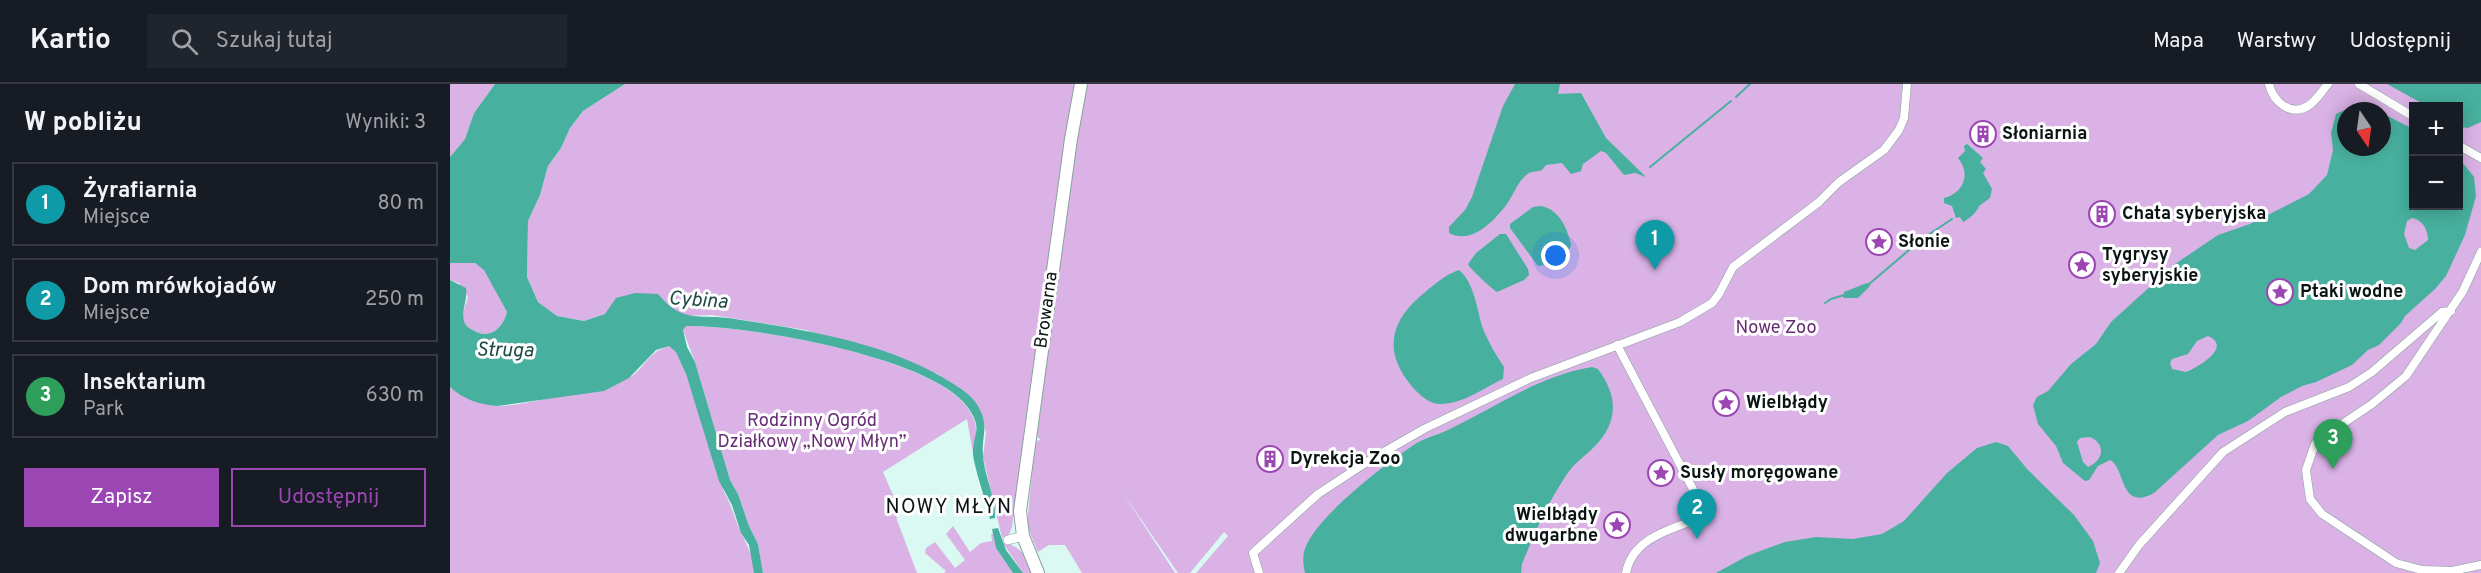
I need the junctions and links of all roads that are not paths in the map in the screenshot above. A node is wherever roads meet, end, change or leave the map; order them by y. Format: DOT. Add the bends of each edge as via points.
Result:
graph roads {
  1 [pos="1081,84"];
  2 [pos="1907,84"];
  3 [pos="2269,84"];
  4 [pos="2328,84"];
  5 [pos="2359,84"];
  6 [pos="2409,114"];
  7 [pos="2463,148"];
  8 [pos="2481,158"];
  9 [pos="2481,252"];
  10 [pos="2451,311"];
  11 [pos="1617,345"];
  12 [pos="1023,536"];
  13 [pos="1008,540"];
  14 [pos="2481,565"];
  15 [pos="1038,573"];
  16 [pos="1259,573"];
  17 [pos="1626,573"];
  18 [pos="2120,573"];
  1 -- 12 [label="street, Browarna" via="1020,511"];
  2 -- 11 [label="street" via="1904,118 1884,150 1733,267 1712,303 1680,322"];
  3 -- 4 [label="street" via="2275,99 2284,107 2298,110 2309,105"];
  5 -- 6 [label="street"];
  7 -- 8 [label="street"];
  9 -- 10 [label="street"];
  10 -- 14 [label="street" via="2406,376 2315,444 2306,466 2307,482 2310,499 2322,514 2396,563 2432,571"];
  10 -- 18 [label="street" via="2442,312 2349,387 2285,412 2223,452 2139,545"];
  11 -- 16 [label="street" via="1531,378 1424,429 1370,460 1318,494 1253,553"];
  11 -- 17 [label="street" via="1696,495 1698,519 1642,544"];
  12 -- 13 [label="street"];
  12 -- 15 [label="street, Browarna"];
}
